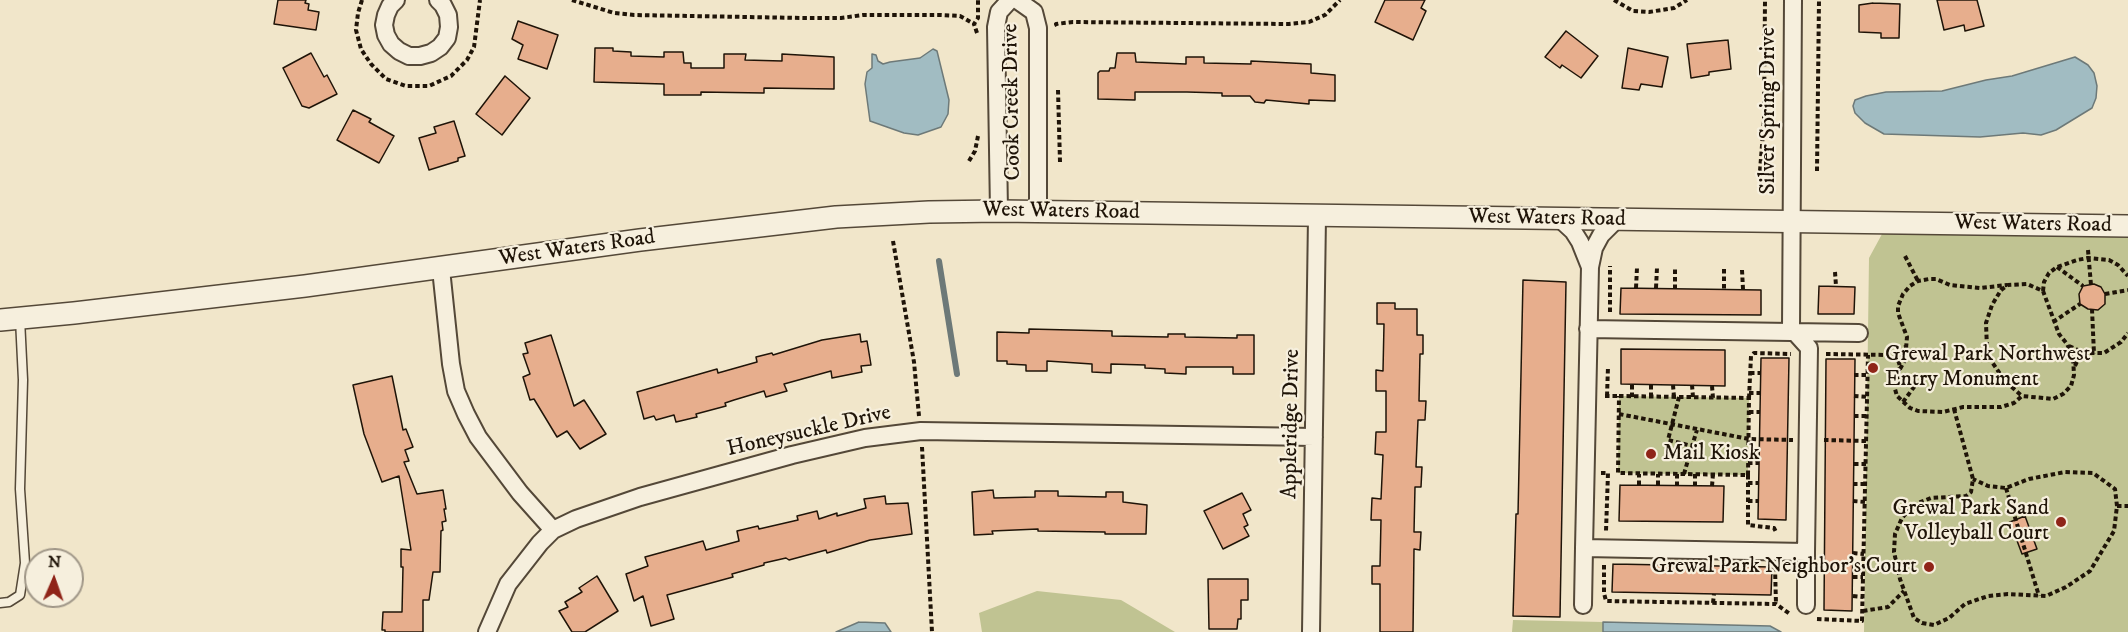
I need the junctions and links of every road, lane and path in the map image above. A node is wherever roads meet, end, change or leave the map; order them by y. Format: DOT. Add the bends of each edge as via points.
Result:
graph roads {
  1 [pos="396,0"];
  2 [pos="438,0"];
  3 [pos="572,0"];
  4 [pos="1010,0"];
  5 [pos="1017,0"];
  6 [pos="1340,0"];
  7 [pos="1614,0"];
  8 [pos="1687,0"];
  9 [pos="1765,0"];
  10 [pos="1793,0"];
  11 [pos="1819,0"];
  12 [pos="974,24"];
  13 [pos="1057,35"];
  14 [pos="1058,80"];
  15 [pos="1060,162"];
  16 [pos="1761,171"];
  17 [pos="1817,171"];
  18 [pos="999,211"];
  19 [pos="1038,212"];
  20 [pos="1317,217"];
  21 [pos="1560,219"];
  22 [pos="1616,220"];
  23 [pos="1791,222"];
  24 [pos="2128,226"];
  25 [pos="892,241"];
  26 [pos="2088,250"];
  27 [pos="1905,256"];
  28 [pos="2088,258"];
  29 [pos="1610,266"];
  30 [pos="1590,267"];
  31 [pos="2057,267"];
  32 [pos="441,268"];
  33 [pos="1637,268"];
  34 [pos="1657,268"];
  35 [pos="1675,269"];
  36 [pos="1724,269"];
  37 [pos="1742,270"];
  38 [pos="1835,272"];
  39 [pos="2128,276"];
  40 [pos="1918,281"];
  41 [pos="2008,285"];
  42 [pos="2091,285"];
  43 [pos="1836,286"];
  44 [pos="2083,286"];
  45 [pos="1636,288"];
  46 [pos="1656,288"];
  47 [pos="1675,289"];
  48 [pos="1724,289"];
  49 [pos="1743,289"];
  50 [pos="2128,290"];
  51 [pos="2043,291"];
  52 [pos="2105,294"];
  53 [pos="2080,304"];
  54 [pos="2092,309"];
  55 [pos="10,319"];
  56 [pos="2053,322"];
  57 [pos="1588,329"];
  58 [pos="1609,330"];
  59 [pos="1796,333"];
  60 [pos="1859,333"];
  61 [pos="2128,333"];
  62 [pos="1907,344"];
  63 [pos="2067,344"];
  64 [pos="1809,354"];
  65 [pos="2095,354"];
  66 [pos="1869,355"];
  67 [pos="1893,355"];
  68 [pos="1900,369"];
  69 [pos="2074,370"];
  70 [pos="1750,373"];
  71 [pos="1761,373"];
  72 [pos="1854,375"];
  73 [pos="1868,375"];
  74 [pos="1923,383"];
  75 [pos="1632,384"];
  76 [pos="1651,385"];
  77 [pos="1673,385"];
  78 [pos="1692,386"];
  79 [pos="1713,386"];
  80 [pos="1760,393"];
  81 [pos="1608,396"];
  82 [pos="1749,396"];
  83 [pos="1854,396"];
  84 [pos="2022,396"];
  85 [pos="1632,397"];
  86 [pos="1651,397"];
  87 [pos="1676,397"];
  88 [pos="1693,397"];
  89 [pos="1868,397"];
  90 [pos="1713,398"];
  91 [pos="1903,402"];
  92 [pos="1954,409"];
  93 [pos="1749,412"];
  94 [pos="1760,412"];
  95 [pos="1619,414"];
  96 [pos="1854,416"];
  97 [pos="1867,416"];
  98 [pos="920,417"];
  99 [pos="1673,424"];
  100 [pos="1697,430"];
  101 [pos="1314,437"];
  102 [pos="1749,439"];
  103 [pos="1808,440"];
  104 [pos="1866,441"];
  105 [pos="922,446"];
  106 [pos="1692,446"];
  107 [pos="1748,463"];
  108 [pos="1759,463"];
  109 [pos="1854,464"];
  110 [pos="1866,464"];
  111 [pos="1608,473"];
  112 [pos="1618,473"];
  113 [pos="1639,474"];
  114 [pos="1658,474"];
  115 [pos="1677,474"];
  116 [pos="1684,474"];
  117 [pos="1695,474"];
  118 [pos="1713,474"];
  119 [pos="1748,475"];
  120 [pos="1973,479"];
  121 [pos="1748,483"];
  122 [pos="1759,483"];
  123 [pos="1865,483"];
  124 [pos="1854,484"];
  125 [pos="1639,485"];
  126 [pos="1658,485"];
  127 [pos="1677,486"];
  128 [pos="1695,486"];
  129 [pos="1712,486"];
  130 [pos="2006,488"];
  131 [pos="1748,501"];
  132 [pos="1758,501"];
  133 [pos="1853,501"];
  134 [pos="1865,502"];
  135 [pos="2117,506"];
  136 [pos="2128,506"];
  137 [pos="553,530"];
  138 [pos="1776,532"];
  139 [pos="1584,548"];
  140 [pos="1605,548"];
  141 [pos="1775,551"];
  142 [pos="1806,552"];
  143 [pos="1853,553"];
  144 [pos="1864,554"];
  145 [pos="1853,577"];
  146 [pos="1863,577"];
  147 [pos="1904,591"];
  148 [pos="1626,593"];
  149 [pos="1646,593"];
  150 [pos="1664,593"];
  151 [pos="1714,594"];
  152 [pos="1734,594"];
  153 [pos="1755,595"];
  154 [pos="1853,596"];
  155 [pos="2039,596"];
  156 [pos="1863,597"];
  157 [pos="1626,601"];
  158 [pos="1646,602"];
  159 [pos="1664,602"];
  160 [pos="0,603"];
  161 [pos="1713,603"];
  162 [pos="1734,603"];
  163 [pos="1755,603"];
  164 [pos="1776,604"];
  165 [pos="1583,605"];
  166 [pos="1863,611"];
  167 [pos="1806,612"];
  168 [pos="1794,618"];
  169 [pos="487,632"];
  170 [pos="932,632"];
  171 [pos="1311,632"];
  1 -- 2 [label="street" via="386,15 386,35 391,44 409,56 431,54 447,38 448,15"];
  3 -- 12 [label="path" via="634,15 940,15 960,16"];
  4 -- 18 [label="street, Cook Creek Drive" via="999,12 996,27"];
  5 -- 19 [label="street, Cook Creek Drive" via="1034,12 1038,28"];
  6 -- 13 [label="path" via="1325,15 1309,22 1073,22 1056,24"];
  7 -- 8 [label="path" via="1633,11 1649,12 1674,8"];
  9 -- 16 [label="path"];
  10 -- 23 [label="street, Silver Spring Drive"];
  11 -- 17 [label="path"];
  14 -- 15 [label="path"];
  18 -- 19 [label="street, West Waters Road"];
  18 -- 32 [label="street, West Waters Road" via="836,217"];
  19 -- 20 [label="street, West Waters Road"];
  20 -- 21 [label="street, West Waters Road"];
  20 -- 101 [label="street, Appleridge Drive"];
  21 -- 22 [label="street, West Waters Road"];
  21 -- 30 [label="street" via="1580,242"];
  22 -- 23 [label="street, West Waters Road"];
  22 -- 30 [label="street" via="1601,235"];
  23 -- 24 [label="street, West Waters Road"];
  23 -- 59 [label="street, Silver Spring Drive" via="1791,328"];
  25 -- 98 [label="path"];
  26 -- 28 [label="path"];
  27 -- 40 [label="path"];
  28 -- 31 [label="path"];
  28 -- 39 [label="path" via="2109,260"];
  28 -- 42 [label="path"];
  29 -- 58 [label="path"];
  30 -- 57 [label="street"];
  31 -- 44 [label="path"];
  31 -- 51 [label="path" via="2049,273"];
  32 -- 55 [label="street, West Waters Road"];
  32 -- 137 [label="street" via="456,391 478,437"];
  33 -- 45 [label="path"];
  34 -- 46 [label="path"];
  35 -- 47 [label="path"];
  36 -- 48 [label="path"];
  37 -- 49 [label="path"];
  38 -- 43 [label="path"];
  40 -- 41 [label="path" via="1936,279 1950,285 1980,288"];
  40 -- 62 [label="path" via="1906,290 1898,306"];
  41 -- 51 [label="path" via="2027,284"];
  41 -- 84 [label="path" via="1996,297 1989,313 1987,350 2005,381"];
  50 -- 52 [label="path"];
  51 -- 56 [label="path"];
  53 -- 56 [label="path"];
  54 -- 65 [label="path"];
  55 -- 160 [label="lane" via="23,380 20,489 25,563 20,595"];
  56 -- 63 [label="path"];
  57 -- 58 [label="street"];
  57 -- 139 [label="street"];
  58 -- 59 [label="street"];
  58 -- 81 [label="path"];
  59 -- 60 [label="street"];
  59 -- 64 [label="street" via="1809,348"];
  61 -- 65 [label="path" via="2114,348"];
  62 -- 67 [label="path"];
  62 -- 68 [label="path"];
  63 -- 65 [label="path"];
  63 -- 69 [label="path"];
  64 -- 66 [label="path"];
  64 -- 70 [label="path" via="1754,354"];
  64 -- 103 [label="street"];
  65 -- 69 [label="path" via="2081,357"];
  66 -- 67 [label="path"];
  66 -- 73 [label="path"];
  67 -- 68 [label="path"];
  68 -- 91 [label="path" via="1895,389"];
  69 -- 84 [label="path" via="2071,386 2053,399"];
  70 -- 71 [label="path"];
  70 -- 82 [label="path"];
  72 -- 73 [label="path"];
  73 -- 89 [label="path"];
  74 -- 91 [label="path" via="1918,383"];
  75 -- 85 [label="path"];
  76 -- 86 [label="path"];
  77 -- 87 [label="path"];
  78 -- 88 [label="path"];
  79 -- 90 [label="path"];
  80 -- 82 [label="path"];
  82 -- 90 [label="path"];
  82 -- 93 [label="path"];
  83 -- 89 [label="path"];
  84 -- 92 [label="path" via="2008,406"];
  85 -- 86 [label="path"];
  85 -- 95 [label="path" via="1619,396"];
  86 -- 87 [label="path"];
  87 -- 88 [label="path"];
  87 -- 99 [label="path"];
  88 -- 90 [label="path"];
  89 -- 97 [label="path"];
  91 -- 92 [label="path" via="1926,413"];
  92 -- 120 [label="path"];
  93 -- 94 [label="path"];
  93 -- 102 [label="path"];
  95 -- 99 [label="path"];
  95 -- 112 [label="path"];
  96 -- 97 [label="path"];
  97 -- 104 [label="path"];
  99 -- 100 [label="path"];
  99 -- 106 [label="path" via="1668,440"];
  100 -- 102 [label="path"];
  100 -- 106 [label="path"];
  101 -- 137 [label="street, Honeysuckle Drive" via="921,431 865,438 792,455 640,497"];
  101 -- 171 [label="street, Appleridge Drive"];
  102 -- 103 [label="path"];
  102 -- 107 [label="path"];
  103 -- 104 [label="path"];
  103 -- 142 [label="street"];
  104 -- 110 [label="path"];
  105 -- 170 [label="path"];
  106 -- 116 [label="path"];
  107 -- 108 [label="path"];
  107 -- 119 [label="path"];
  109 -- 110 [label="path"];
  110 -- 123 [label="path"];
  111 -- 112 [label="path"];
  112 -- 113 [label="path"];
  113 -- 114 [label="path"];
  113 -- 125 [label="path"];
  114 -- 115 [label="path"];
  114 -- 126 [label="path"];
  115 -- 116 [label="path"];
  115 -- 127 [label="path"];
  116 -- 117 [label="path"];
  117 -- 118 [label="path"];
  117 -- 128 [label="path"];
  118 -- 119 [label="path"];
  118 -- 129 [label="path"];
  119 -- 121 [label="path"];
  120 -- 130 [label="path"];
  120 -- 147 [label="path" via="1971,492 1966,496 1931,498 1912,505 1902,518 1895,534 1894,552"];
  121 -- 122 [label="path"];
  121 -- 131 [label="path"];
  123 -- 124 [label="path"];
  123 -- 134 [label="path"];
  130 -- 135 [label="path" via="2065,472 2093,473 2115,489"];
  130 -- 155 [label="path"];
  131 -- 132 [label="path"];
  131 -- 138 [label="path" via="1748,525 1774,528"];
  133 -- 134 [label="path"];
  134 -- 144 [label="path"];
  135 -- 136 [label="path"];
  135 -- 155 [label="path" via="2114,531 2091,571 2066,587"];
  137 -- 169 [label="street, Honeysuckle Drive" via="508,584"];
  139 -- 140 [label="street"];
  139 -- 165 [label="street"];
  140 -- 141 [label="street"];
  140 -- 157 [label="path" via="1604,598"];
  141 -- 142 [label="street"];
  141 -- 164 [label="path"];
  142 -- 167 [label="street"];
  143 -- 144 [label="path"];
  144 -- 146 [label="path"];
  145 -- 146 [label="path"];
  146 -- 156 [label="path"];
  147 -- 155 [label="path" via="1914,618 1934,625 1965,604 1988,596"];
  147 -- 166 [label="path" via="1888,607"];
  148 -- 157 [label="path"];
  149 -- 158 [label="path"];
  150 -- 159 [label="path"];
  151 -- 161 [label="path"];
  152 -- 162 [label="path"];
  153 -- 163 [label="path"];
  154 -- 156 [label="path"];
  156 -- 166 [label="path"];
  157 -- 158 [label="path"];
  158 -- 159 [label="path"];
  159 -- 161 [label="path"];
  161 -- 162 [label="path"];
  162 -- 163 [label="path"];
  163 -- 164 [label="path"];
  164 -- 168 [label="path"];
  166 -- 167 [label="path" via="1862,621"];
}
